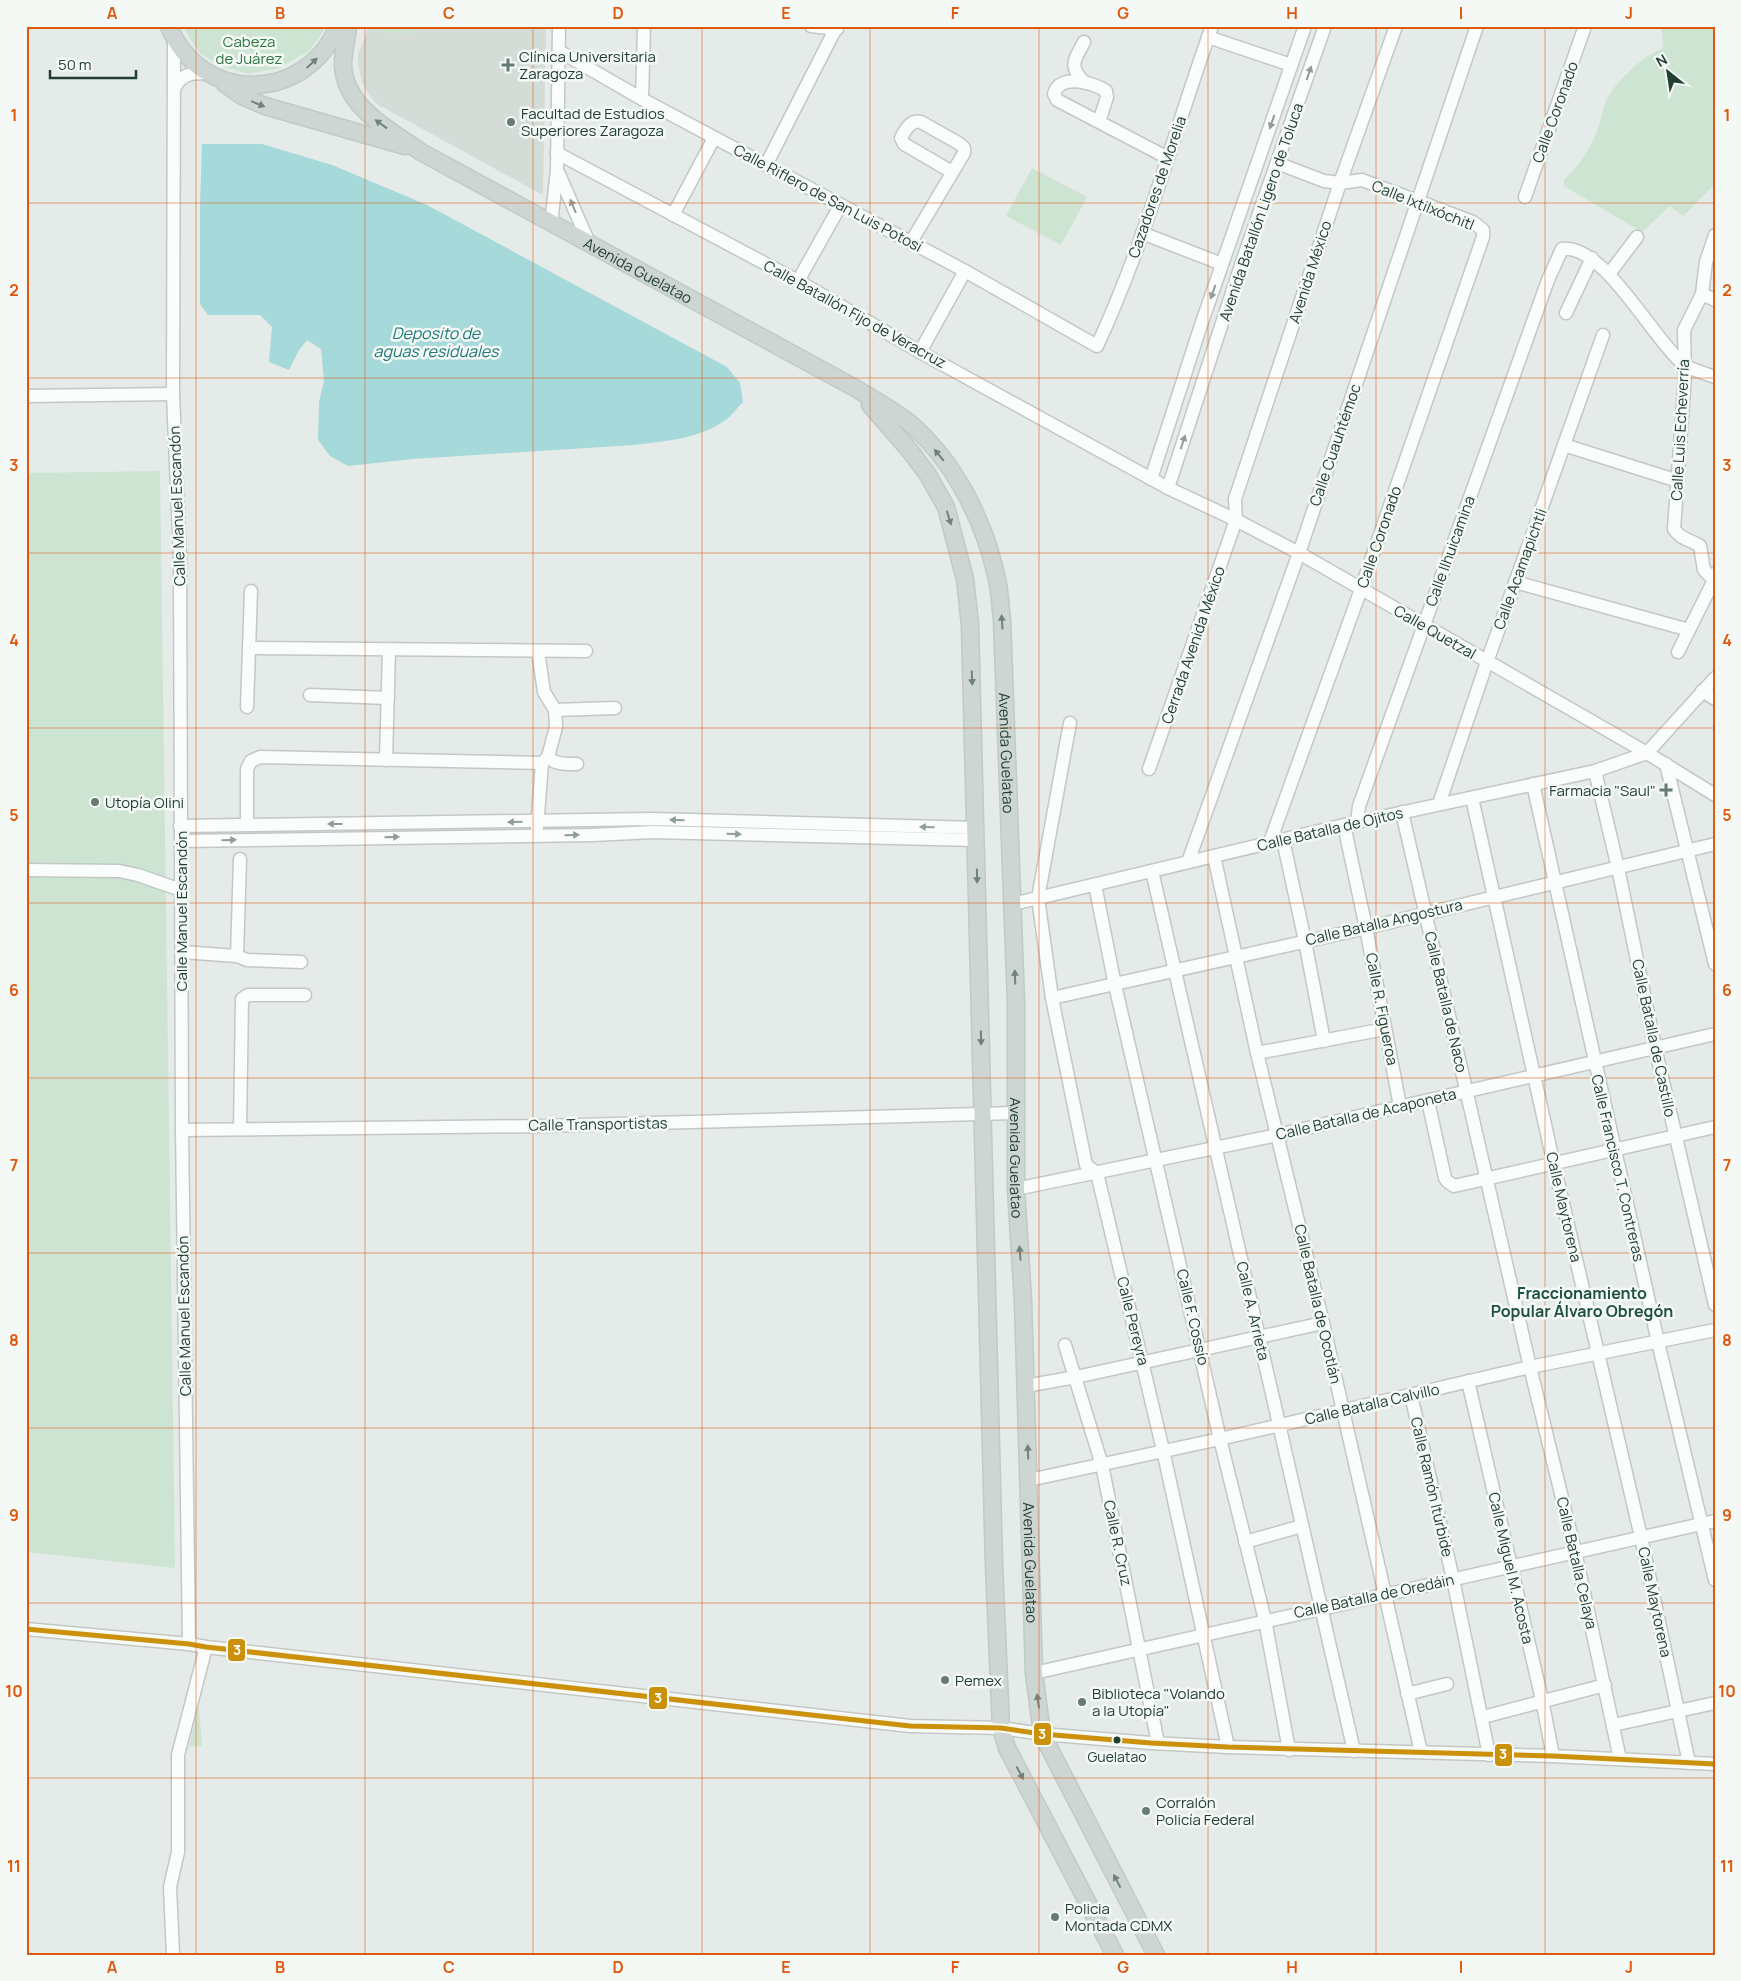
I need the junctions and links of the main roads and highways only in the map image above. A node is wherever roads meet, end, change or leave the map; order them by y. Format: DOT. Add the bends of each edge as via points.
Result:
graph roads {
  1 [pos="338,26"];
  2 [pos="348,26"];
  3 [pos="172,32"];
  4 [pos="212,75"];
  5 [pos="421,152"];
  6 [pos="856,388"];
  7 [pos="1115,1955"];
  8 [pos="1156,1955"];
  4 -- 1 [label="main road, one-way" via="228,82 252,85 290,78 314,62"];
  5 -- 2 [label="main road, Avenida Guelatao, one-way" via="377,120 351,94 344,66"];
  3 -- 4 [label="main road, Avenida Guelatao" via="187,57"];
  4 -- 5 [label="main road, Avenida Guelatao, one-way" via="242,96 265,106"];
  5 -- 6 [label="main road, Avenida Guelatao"];
  6 -- 7 [label="main road, Avenida Guelatao, one-way" via="928,475 946,507 965,579 970,625 1001,1728 1007,1748"];
  8 -- 6 [label="main road, Avenida Guelatao, one-way" via="1042,1734 1034,1673 1023,1301 1016,1189 1016,1004 1002,620 997,576 987,538 942,458 913,426"];
}
